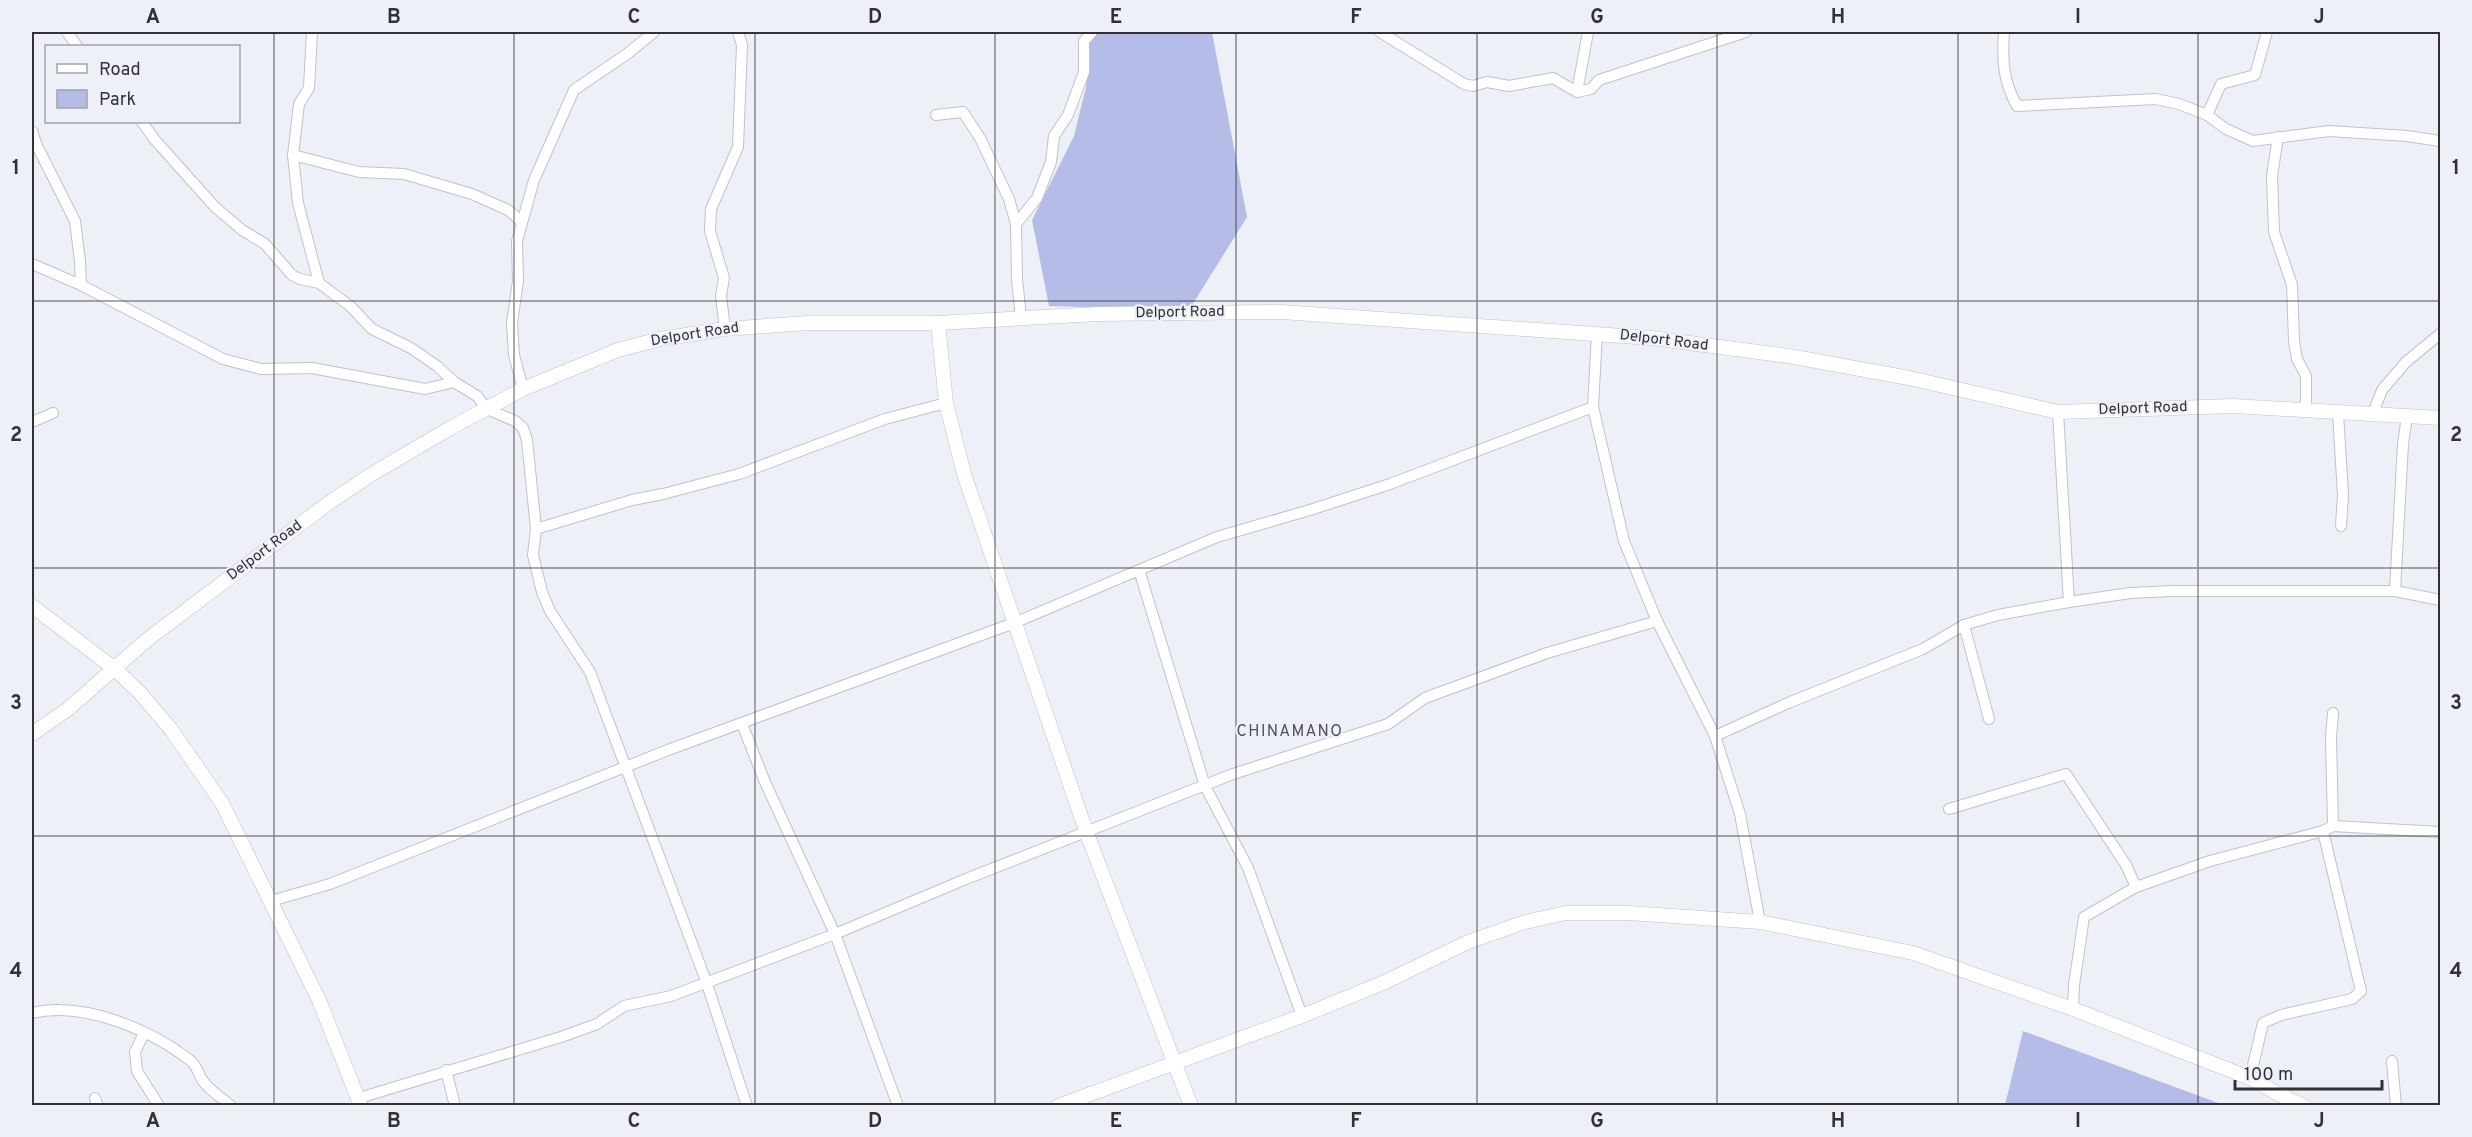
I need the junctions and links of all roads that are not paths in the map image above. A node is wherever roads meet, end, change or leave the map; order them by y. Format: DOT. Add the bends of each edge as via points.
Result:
graph roads {
  1 [pos="67,32"];
  2 [pos="312,32"];
  3 [pos="654,32"];
  4 [pos="738,32"];
  5 [pos="1092,32"];
  6 [pos="1380,32"];
  7 [pos="1588,32"];
  8 [pos="1746,32"];
  9 [pos="2004,32"];
  10 [pos="2266,32"];
  11 [pos="76,45"];
  12 [pos="1576,92"];
  13 [pos="936,115"];
  14 [pos="2207,115"];
  15 [pos="143,123"];
  16 [pos="32,131"];
  17 [pos="2278,137"];
  18 [pos="2440,141"];
  19 [pos="293,155"];
  20 [pos="522,222"];
  21 [pos="1016,224"];
  22 [pos="32,264"];
  23 [pos="319,283"];
  24 [pos="81,285"];
  25 [pos="1021,318"];
  26 [pos="938,323"];
  27 [pos="725,329"];
  28 [pos="1597,333"];
  29 [pos="2440,334"];
  30 [pos="454,382"];
  31 [pos="522,389"];
  32 [pos="946,403"];
  33 [pos="1593,406"];
  34 [pos="488,408"];
  35 [pos="2306,411"];
  36 [pos="2058,412"];
  37 [pos="53,413"];
  38 [pos="2338,413"];
  39 [pos="2373,413"];
  40 [pos="2407,416"];
  41 [pos="2440,418"];
  42 [pos="32,422"];
  43 [pos="2341,526"];
  44 [pos="536,529"];
  45 [pos="1138,570"];
  46 [pos="2395,591"];
  47 [pos="2440,600"];
  48 [pos="2069,602"];
  49 [pos="32,606"];
  50 [pos="1657,621"];
  51 [pos="1014,623"];
  52 [pos="1964,625"];
  53 [pos="115,669"];
  54 [pos="2333,713"];
  55 [pos="1989,719"];
  56 [pos="742,724"];
  57 [pos="32,734"];
  58 [pos="1715,736"];
  59 [pos="626,767"];
  60 [pos="1205,786"];
  61 [pos="1949,809"];
  62 [pos="2328,829"];
  63 [pos="1086,831"];
  64 [pos="2440,832"];
  65 [pos="2136,887"];
  66 [pos="271,901"];
  67 [pos="1760,922"];
  68 [pos="835,934"];
  69 [pos="706,981"];
  70 [pos="2073,1009"];
  71 [pos="32,1013"];
  72 [pos="1302,1016"];
  73 [pos="144,1033"];
  74 [pos="2392,1061"];
  75 [pos="1175,1062"];
  76 [pos="446,1070"];
  77 [pos="2250,1078"];
  78 [pos="2276,1100"];
  79 [pos="360,1102"];
  80 [pos="159,1106"];
  81 [pos="231,1106"];
  82 [pos="455,1106"];
  83 [pos="747,1106"];
  84 [pos="898,1106"];
  85 [pos="1058,1106"];
  86 [pos="1191,1106"];
  87 [pos="2304,1106"];
  88 [pos="2396,1106"];
  1 -- 11 [label="street"];
  2 -- 19 [label="street" via="309,88 299,104"];
  3 -- 20 [label="street" via="574,90 534,180"];
  4 -- 27 [label="street" via="742,45 738,147 711,209 710,231 724,278 721,296"];
  5 -- 21 [label="street" via="1084,41 1084,72 1068,115 1054,135 1052,162 1036,198"];
  6 -- 12 [label="street" via="1464,84 1487,82 1509,86 1553,78"];
  7 -- 12 [label="street"];
  8 -- 12 [label="street" via="1599,80 1591,89"];
  9 -- 14 [label="street" via="2004,77 2017,106 2157,99"];
  10 -- 14 [label="street" via="2255,75 2221,84"];
  13 -- 21 [label="street" via="963,112 1009,199"];
  14 -- 17 [label="street" via="2253,141"];
  15 -- 23 [label="street" via="215,207 265,244 292,275"];
  16 -- 24 [label="street" via="75,221"];
  17 -- 18 [label="street" via="2330,131"];
  17 -- 35 [label="street" via="2272,176 2274,232 2292,285 2294,340 2297,359 2306,376"];
  19 -- 20 [label="street" via="359,172 415,177 472,194 508,210"];
  19 -- 23 [label="street" via="298,203"];
  20 -- 31 [label="street" via="516,241 518,280 512,323"];
  21 -- 25 [label="street"];
  22 -- 24 [label="street"];
  23 -- 30 [label="street" via="372,329 411,348"];
  24 -- 30 [label="street" via="223,359 261,369 312,368 424,389"];
  25 -- 26 [label="street, Delport Road"];
  25 -- 28 [label="street, Delport Road" via="1282,312"];
  26 -- 27 [label="street, Delport Road" via="808,323"];
  26 -- 32 [label="street"];
  27 -- 31 [label="street, Delport Road" via="618,350"];
  28 -- 33 [label="street"];
  28 -- 36 [label="street, Delport Road" via="1789,356"];
  29 -- 39 [label="street" via="2406,362 2382,390"];
  30 -- 34 [label="street"];
  31 -- 34 [label="street, Delport Road"];
  32 -- 44 [label="street" via="885,419 739,474"];
  32 -- 51 [label="street" via="964,474"];
  33 -- 45 [label="street" via="1390,484 1217,537"];
  33 -- 50 [label="street" via="1624,541"];
  34 -- 44 [label="street" via="515,421 527,440"];
  34 -- 53 [label="street, Delport Road" via="330,502 148,639"];
  35 -- 36 [label="street, Delport Road" via="2233,406"];
  35 -- 38 [label="street, Delport Road"];
  36 -- 48 [label="street"];
  37 -- 42 [label="street"];
  38 -- 39 [label="street, Delport Road"];
  38 -- 43 [label="street"];
  39 -- 40 [label="street, Delport Road"];
  40 -- 41 [label="street, Delport Road"];
  40 -- 46 [label="street"];
  44 -- 59 [label="street" via="533,555 542,592 590,672"];
  45 -- 51 [label="street"];
  45 -- 60 [label="street"];
  46 -- 47 [label="street"];
  46 -- 48 [label="street" via="2172,591"];
  48 -- 52 [label="street"];
  49 -- 53 [label="street"];
  50 -- 58 [label="street"];
  50 -- 60 [label="street" via="1547,653 1425,698 1388,724"];
  51 -- 56 [label="street"];
  51 -- 63 [label="street"];
  52 -- 55 [label="street"];
  52 -- 58 [label="street" via="1923,649"];
  53 -- 57 [label="street, Delport Road"];
  53 -- 66 [label="street" via="170,728 222,803"];
  54 -- 62 [label="street"];
  56 -- 59 [label="street"];
  56 -- 68 [label="street"];
  58 -- 67 [label="street" via="1740,814"];
  59 -- 66 [label="street" via="330,884"];
  59 -- 69 [label="street"];
  60 -- 63 [label="street"];
  60 -- 72 [label="street" via="1248,868"];
  61 -- 65 [label="street" via="2066,774 2126,865"];
  62 -- 64 [label="street"];
  62 -- 65 [label="street" via="2210,861"];
  62 -- 77 [label="street" via="2361,991 2352,999 2262,1023"];
  63 -- 68 [label="street"];
  63 -- 75 [label="street"];
  65 -- 70 [label="street" via="2084,917"];
  66 -- 79 [label="street" via="319,1000"];
  67 -- 70 [label="street" via="1913,953"];
  67 -- 72 [label="street" via="1566,913 1525,922 1468,942"];
  68 -- 69 [label="street"];
  68 -- 84 [label="street"];
  69 -- 76 [label="street" via="671,996 632,1003 597,1024 561,1037"];
  69 -- 83 [label="street"];
  70 -- 77 [label="street"];
  71 -- 73 [label="street" via="54,1010 102,1015"];
  72 -- 75 [label="street"];
  73 -- 80 [label="street" via="135,1052 137,1071"];
  73 -- 81 [label="street" via="193,1063 204,1083"];
  74 -- 88 [label="street"];
  75 -- 85 [label="street"];
  75 -- 86 [label="street"];
  76 -- 79 [label="street"];
  76 -- 82 [label="street"];
  77 -- 78 [label="street"];
  78 -- 87 [label="street"];
}
